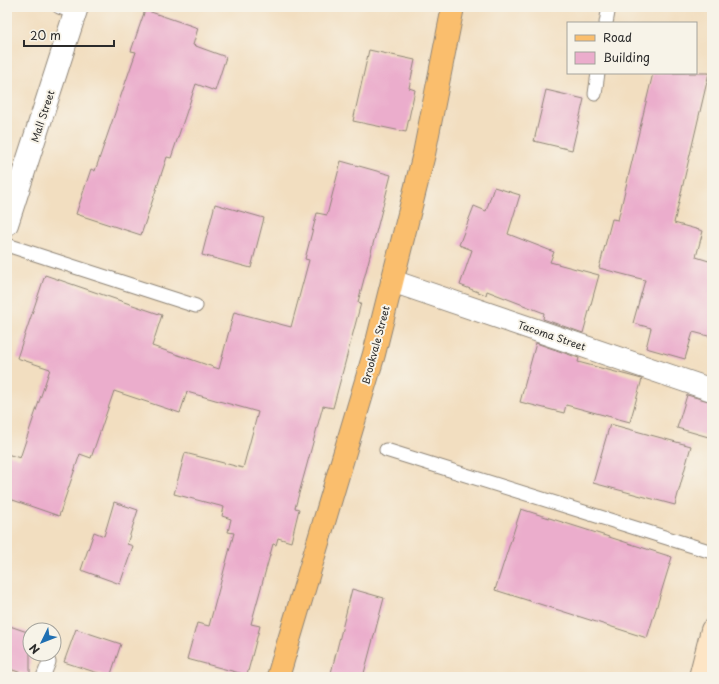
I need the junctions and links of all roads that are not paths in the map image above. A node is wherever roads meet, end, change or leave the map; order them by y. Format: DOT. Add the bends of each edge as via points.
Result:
graph roads {
  1 [pos="453,7"];
  2 [pos="609,7"];
  3 [pos="70,9"];
  4 [pos="606,22"];
  5 [pos="598,74"];
  6 [pos="595,94"];
  7 [pos="7,224"];
  8 [pos="7,245"];
  9 [pos="392,280"];
  10 [pos="196,306"];
  11 [pos="712,390"];
  12 [pos="386,450"];
  13 [pos="712,552"];
  14 [pos="712,630"];
  15 [pos="49,662"];
  16 [pos="42,677"];
  17 [pos="278,677"];
  18 [pos="700,677"];
  1 -- 9 [label="main road, Brookvale Street" via="424,154"];
  2 -- 4 [label="lane"];
  3 -- 7 [label="street, Mall Street"];
  5 -- 6 [label="lane"];
  8 -- 10 [label="lane"];
  9 -- 11 [label="street, Tacoma Street"];
  9 -- 17 [label="main road, Brookvale Street" via="356,417"];
  12 -- 13 [label="lane"];
  14 -- 18 [label="main road"];
  15 -- 16 [label="lane"];
}
